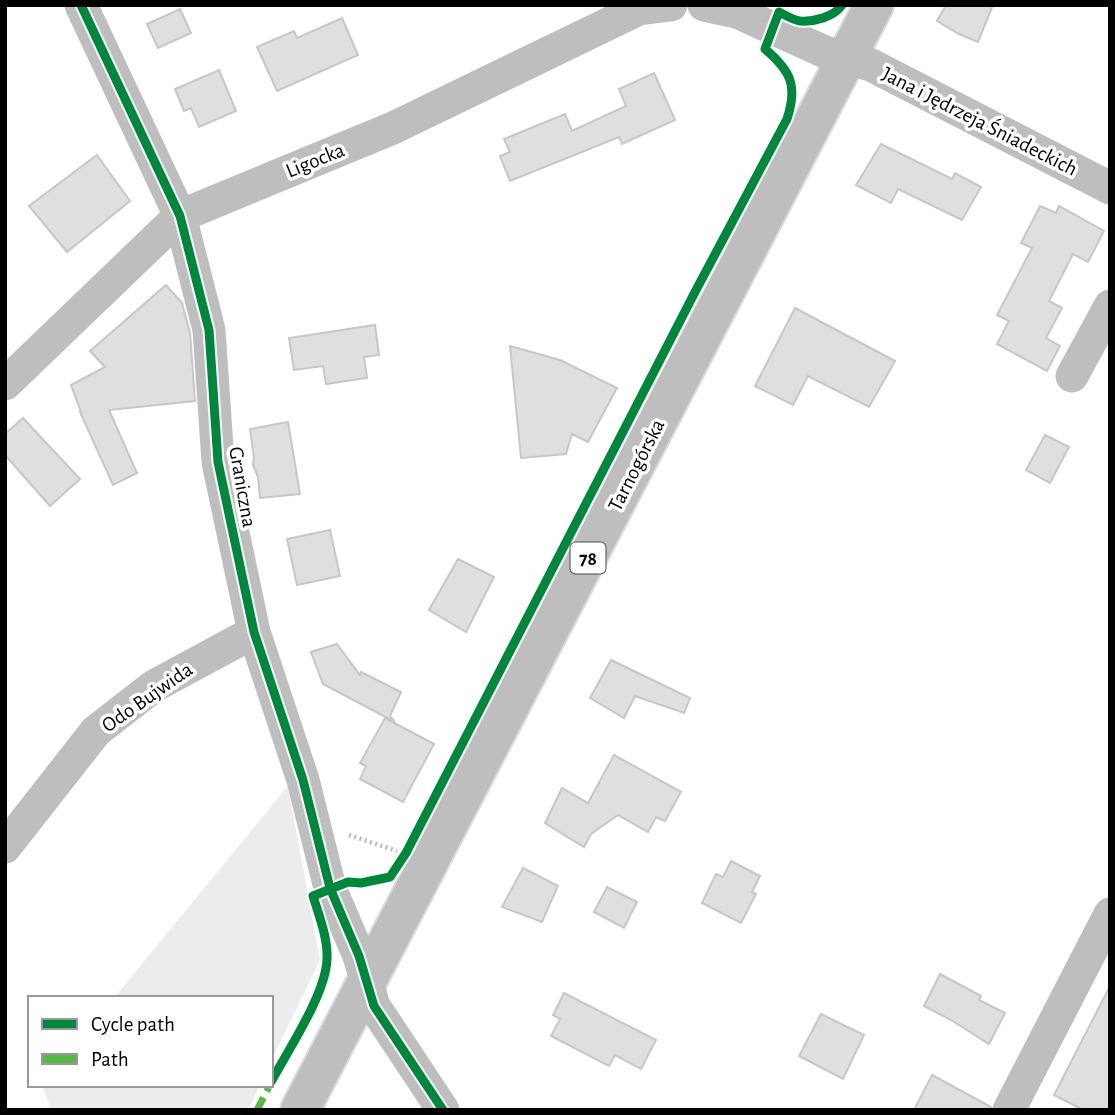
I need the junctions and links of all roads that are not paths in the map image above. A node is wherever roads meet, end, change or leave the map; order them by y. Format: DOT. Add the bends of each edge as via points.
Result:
graph roads {
  1 [pos="81,5"];
  2 [pos="671,5"];
  3 [pos="704,5"];
  4 [pos="874,5"];
  5 [pos="848,58"];
  6 [pos="1110,188"];
  7 [pos="180,216"];
  8 [pos="1110,306"];
  9 [pos="1072,376"];
  10 [pos="5,384"];
  11 [pos="254,632"];
  12 [pos="5,847"];
  13 [pos="1110,914"];
  14 [pos="366,982"];
  15 [pos="300,1110"];
  16 [pos="443,1110"];
  17 [pos="1009,1110"];
  1 -- 7 [label="street, Graniczna"];
  2 -- 7 [label="street, Ligocka" via="639,9 393,128"];
  3 -- 5 [label="street" via="737,12"];
  4 -- 5 [label="main road, Tarnogórska / 78"];
  5 -- 6 [label="street, Jana i Jędrzeja Śniadeckich" via="871,65"];
  5 -- 14 [label="main road, Tarnogórska / 78"];
  7 -- 10 [label="street, Ligocka"];
  7 -- 11 [label="street, Graniczna" via="209,330 218,462"];
  8 -- 9 [label="street"];
  11 -- 12 [label="street, Odo Bujwida" via="154,686 96,731"];
  11 -- 14 [label="street, Graniczna" via="303,780 330,888"];
  13 -- 17 [label="street"];
  14 -- 15 [label="main road, Tarnogórska / 78"];
  14 -- 16 [label="street, Graniczna" via="374,1006"];
}
